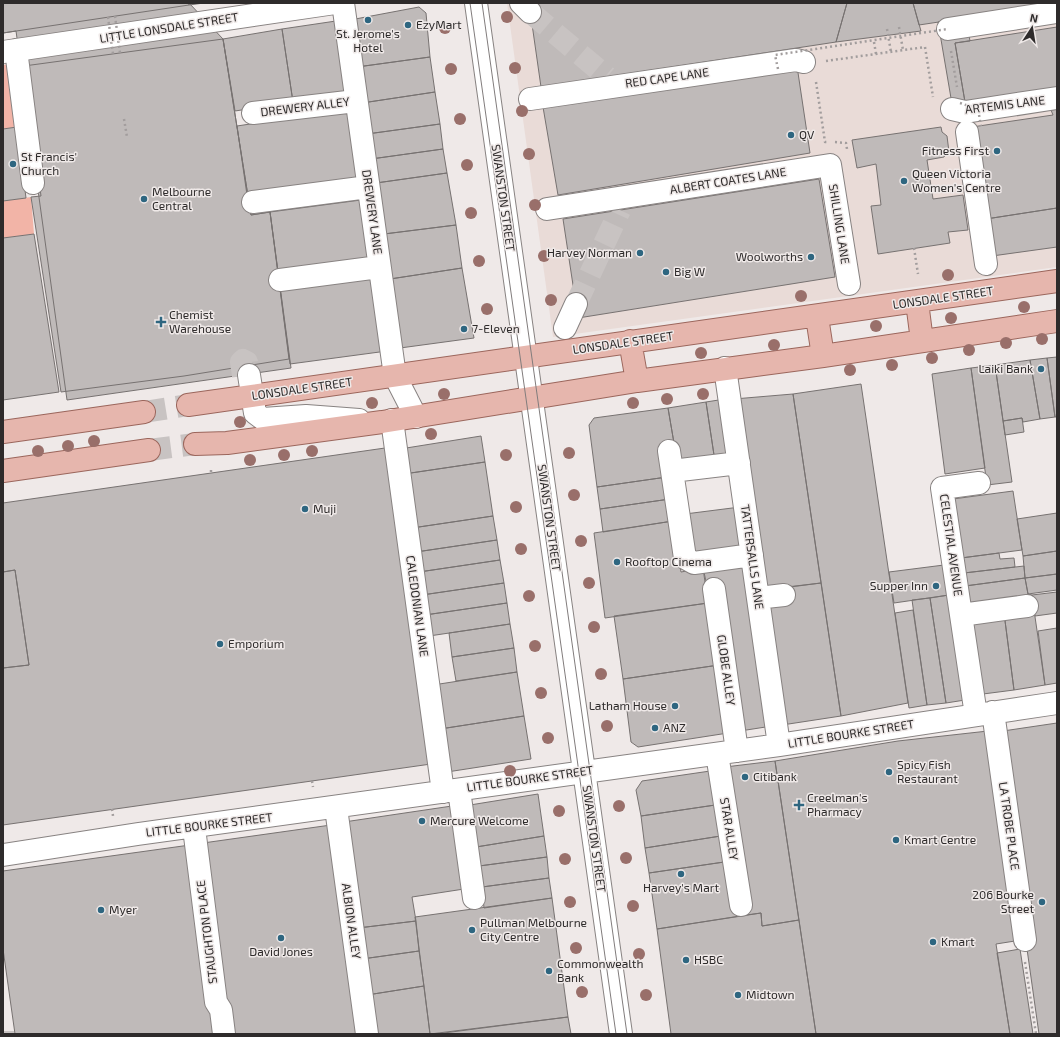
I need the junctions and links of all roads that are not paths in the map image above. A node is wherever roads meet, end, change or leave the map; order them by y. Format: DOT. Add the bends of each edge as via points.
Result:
graph roads {
  1 [pos="335,3"];
  2 [pos="343,3"];
  3 [pos="476,3"];
  4 [pos="274,7"];
  5 [pos="1057,12"];
  6 [pos="949,36"];
  7 [pos="9,51"];
  8 [pos="808,63"];
  9 [pos="1057,98"];
  10 [pos="530,99"];
  11 [pos="957,99"];
  12 [pos="356,101"];
  13 [pos="253,113"];
  14 [pos="974,129"];
  15 [pos="830,165"];
  16 [pos="33,183"];
  17 [pos="368,187"];
  18 [pos="253,202"];
  19 [pos="547,209"];
  20 [pos="986,264"];
  21 [pos="379,267"];
  22 [pos="280,280"];
  23 [pos="1057,281"];
  24 [pos="849,284"];
  25 [pos="917,302"];
  26 [pos="576,304"];
  27 [pos="817,317"];
  28 [pos="1057,321"];
  29 [pos="565,328"];
  30 [pos="630,341"];
  31 [pos="922,341"];
  32 [pos="526,356"];
  33 [pos="823,356"];
  34 [pos="725,368"];
  35 [pos="249,375"];
  36 [pos="395,376"];
  37 [pos="637,381"];
  38 [pos="253,396"];
  39 [pos="532,398"];
  40 [pos="188,405"];
  41 [pos="144,412"];
  42 [pos="416,417"];
  43 [pos="387,421"];
  44 [pos="3,432"];
  45 [pos="195,444"];
  46 [pos="149,450"];
  47 [pos="739,463"];
  48 [pos="3,471"];
  49 [pos="979,483"];
  50 [pos="752,555"];
  51 [pos="714,589"];
  52 [pos="784,594"];
  53 [pos="758,598"];
  54 [pos="1027,606"];
  55 [pos="961,615"];
  56 [pos="1057,703"];
  57 [pos="984,713"];
  58 [pos="779,745"];
  59 [pos="727,752"];
  60 [pos="585,771"];
  61 [pos="451,791"];
  62 [pos="336,808"];
  63 [pos="194,828"];
  64 [pos="3,855"];
  65 [pos="474,898"];
  66 [pos="741,905"];
  67 [pos="1025,940"];
  68 [pos="224,1034"];
  69 [pos="367,1034"];
  70 [pos="621,1034"];
  1 -- 4 [label="street, LITTLE LONSDALE STREET"];
  2 -- 12 [label="street, DREWERY LANE"];
  3 -- 32 [label="street, SWANSTON STREET"];
  4 -- 7 [label="street, LITTLE LONSDALE STREET"];
  5 -- 6 [label="street"];
  7 -- 16 [label="street"];
  8 -- 10 [label="street, RED CAPE LANE" via="796,60 612,81"];
  9 -- 11 [label="street, ARTEMIS LANE" via="965,112"];
  12 -- 13 [label="street, DREWERY ALLEY"];
  12 -- 17 [label="street, DREWERY LANE"];
  14 -- 20 [label="street"];
  15 -- 19 [label="street, ALBERT COATES LANE" via="624,203"];
  15 -- 24 [label="street, SHILLING LANE"];
  17 -- 18 [label="street"];
  17 -- 21 [label="street, DREWERY LANE"];
  21 -- 22 [label="street"];
  21 -- 36 [label="street, DREWERY LANE"];
  23 -- 25 [label="main road, LONSDALE STREET"];
  25 -- 27 [label="main road, LONSDALE STREET"];
  25 -- 31 [label="main road"];
  26 -- 29 [label="street"];
  27 -- 30 [label="main road, LONSDALE STREET"];
  27 -- 33 [label="main road"];
  28 -- 31 [label="main road"];
  30 -- 32 [label="main road, LONSDALE STREET"];
  30 -- 37 [label="main road"];
  31 -- 33 [label="main road"];
  32 -- 36 [label="main road, LONSDALE STREET"];
  32 -- 39 [label="street, SWANSTON STREET"];
  33 -- 34 [label="main road"];
  34 -- 37 [label="main road"];
  34 -- 47 [label="street, TATTERSALLS LANE"];
  35 -- 38 [label="street"];
  36 -- 38 [label="main road, LONSDALE STREET"];
  36 -- 42 [label="street, DREWERY LANE"];
  37 -- 39 [label="main road"];
  38 -- 40 [label="main road, LONSDALE STREET"];
  38 -- 43 [label="street" via="255,413 263,420 306,416"];
  39 -- 42 [label="main road"];
  39 -- 60 [label="street, SWANSTON STREET"];
  41 -- 44 [label="main road"];
  42 -- 43 [label="main road"];
  43 -- 45 [label="main road" via="227,443"];
  43 -- 61 [label="street, CALEDONIAN LANE"];
  46 -- 48 [label="main road"];
  47 -- 50 [label="street, TATTERSALLS LANE"];
  47 -- 50 [label="street" via="671,461 685,558 694,563"];
  49 -- 55 [label="street, CELESTIAL AVENUE" via="942,488"];
  50 -- 53 [label="street, TATTERSALLS LANE"];
  51 -- 59 [label="street, GLOBE ALLEY"];
  52 -- 53 [label="street"];
  53 -- 58 [label="street, TATTERSALLS LANE"];
  54 -- 55 [label="street"];
  55 -- 57 [label="street, CELESTIAL AVENUE"];
  56 -- 57 [label="street, LITTLE BOURKE STREET"];
  57 -- 58 [label="street, LITTLE BOURKE STREET"];
  57 -- 67 [label="street, LA TROBE PLACE"];
  58 -- 59 [label="street, LITTLE BOURKE STREET"];
  59 -- 60 [label="street, LITTLE BOURKE STREET"];
  59 -- 66 [label="street, STAR ALLEY"];
  60 -- 61 [label="street, LITTLE BOURKE STREET"];
  60 -- 70 [label="street, SWANSTON STREET"];
  61 -- 62 [label="street, LITTLE BOURKE STREET"];
  61 -- 65 [label="street, CALEDONIAN LANE"];
  62 -- 63 [label="street, LITTLE BOURKE STREET"];
  62 -- 69 [label="street, ALBION ALLEY"];
  63 -- 64 [label="street, LITTLE BOURKE STREET"];
  63 -- 68 [label="street, STAUGHTON PLACE" via="216,1002 221,1010"];
}
